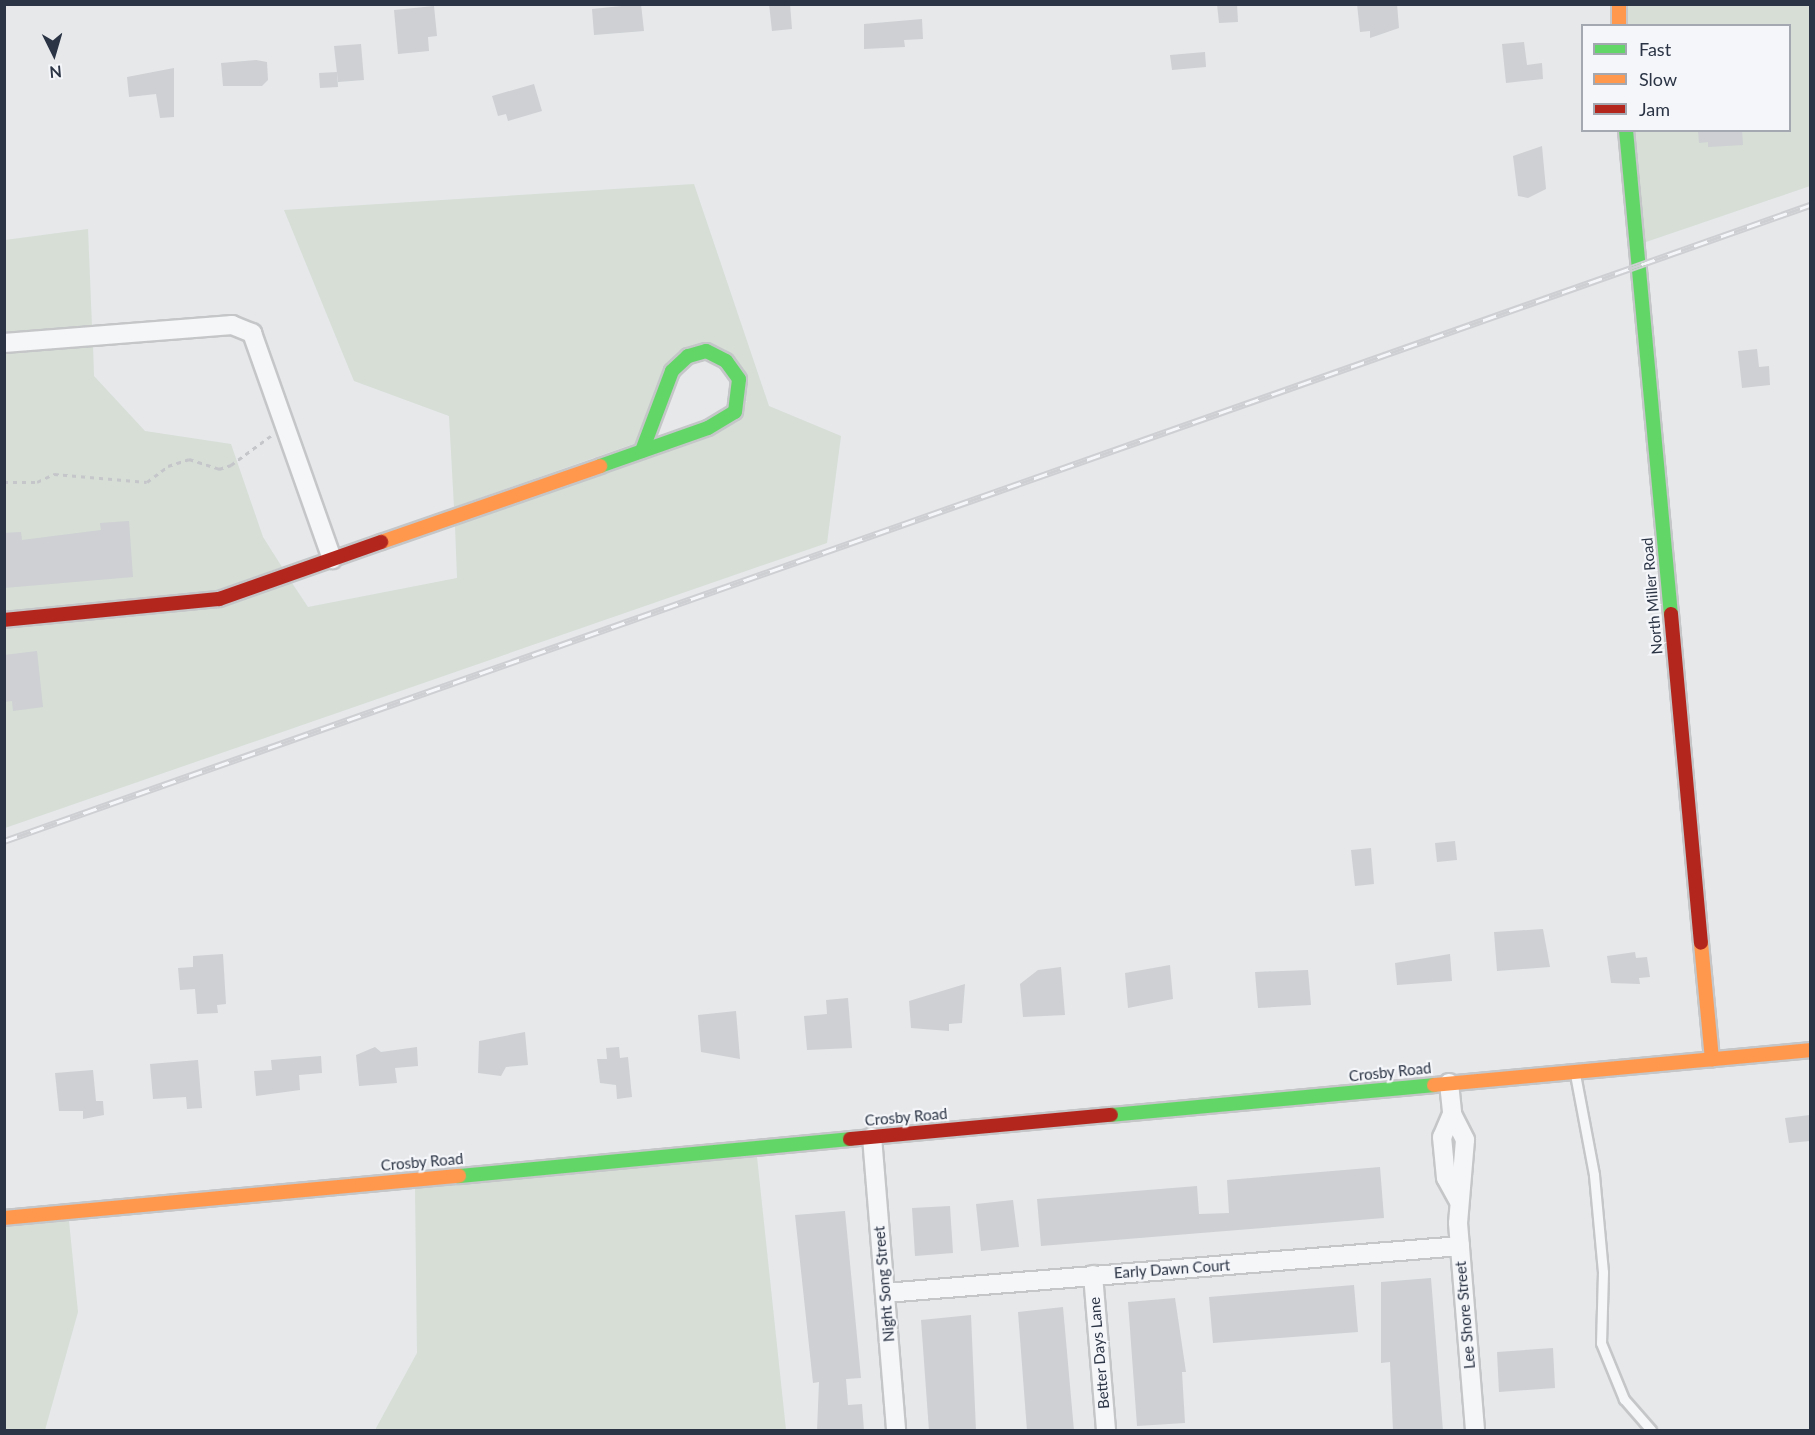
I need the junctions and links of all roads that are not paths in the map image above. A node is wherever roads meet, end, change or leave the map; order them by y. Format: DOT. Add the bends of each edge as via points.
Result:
graph roads {
  1 [pos="1618,4"];
  2 [pos="1620,24"];
  3 [pos="1626,132"];
  4 [pos="4,343"];
  5 [pos="642,451"];
  6 [pos="332,559"];
  7 [pos="4,620"];
  8 [pos="1810,1050"];
  9 [pos="1712,1059"];
  10 [pos="1574,1071"];
  11 [pos="1449,1083"];
  12 [pos="1452,1114"];
  13 [pos="872,1137"];
  14 [pos="1464,1170"];
  15 [pos="1446,1171"];
  16 [pos="1458,1200"];
  17 [pos="4,1218"];
  18 [pos="1460,1246"];
  19 [pos="1093,1275"];
  20 [pos="885,1293"];
  21 [pos="896,1431"];
  22 [pos="1106,1431"];
  23 [pos="1475,1431"];
  24 [pos="1651,1431"];
  1 -- 2 [label="street"];
  3 -- 9 [label="street, North Miller Road"];
  4 -- 6 [label="street" via="243,327 258,344"];
  5 -- 5 [label="street" via="735,412 739,379 726,361 706,351 688,356 672,371"];
  5 -- 6 [label="street"];
  6 -- 7 [label="street" via="203,602"];
  8 -- 9 [label="street, Crosby Road"];
  9 -- 10 [label="street, Crosby Road"];
  10 -- 11 [label="street, Crosby Road"];
  10 -- 24 [label="lane" via="1594,1175 1603,1272 1601,1343 1624,1399"];
  11 -- 12 [label="street"];
  11 -- 13 [label="street, Crosby Road"];
  12 -- 14 [label="street" via="1465,1140"];
  12 -- 15 [label="street" via="1442,1137"];
  13 -- 17 [label="street, Crosby Road"];
  13 -- 20 [label="street, Night Song Street"];
  14 -- 15 [label="street"];
  14 -- 16 [label="street"];
  15 -- 16 [label="street"];
  16 -- 18 [label="street, Lee Shore Street"];
  18 -- 19 [label="street, Early Dawn Court"];
  18 -- 23 [label="street, Lee Shore Street"];
  19 -- 20 [label="street, Early Dawn Court"];
  19 -- 22 [label="street, Better Days Lane"];
  20 -- 21 [label="street, Night Song Street"];
}
